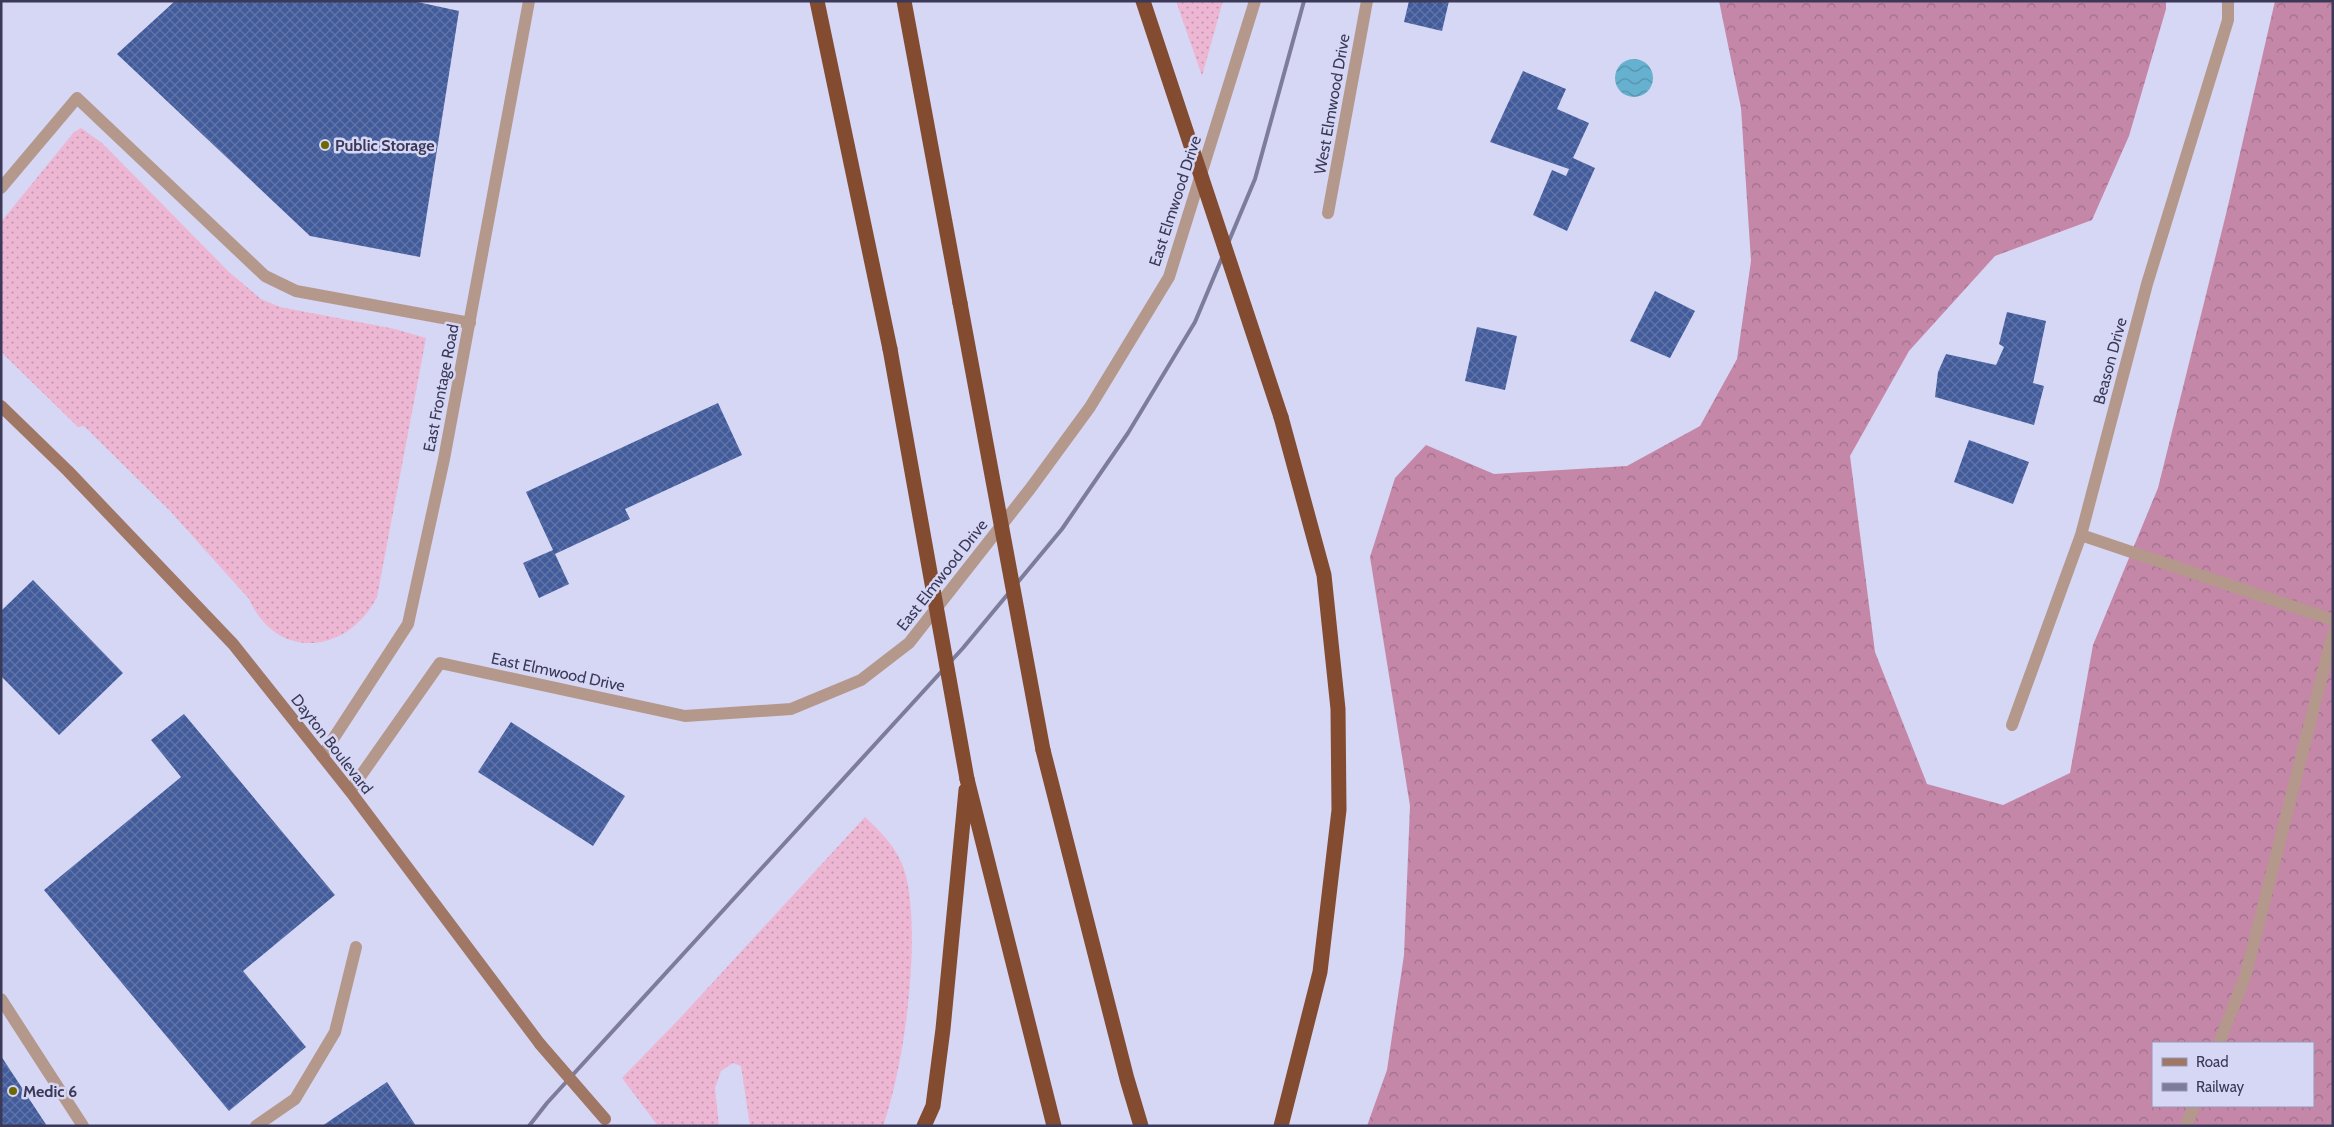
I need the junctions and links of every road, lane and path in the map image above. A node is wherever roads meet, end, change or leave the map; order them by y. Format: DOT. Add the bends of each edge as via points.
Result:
graph roads {
  1 [pos="529,1"];
  2 [pos="817,1"];
  3 [pos="904,1"];
  4 [pos="1143,1"];
  5 [pos="1255,1"];
  6 [pos="1367,1"];
  7 [pos="2228,1"];
  8 [pos="1,188"];
  9 [pos="1328,213"];
  10 [pos="470,323"];
  11 [pos="1,406"];
  12 [pos="2082,535"];
  13 [pos="2333,620"];
  14 [pos="2333,633"];
  15 [pos="2012,725"];
  16 [pos="322,756"];
  17 [pos="968,779"];
  18 [pos="350,791"];
  19 [pos="356,947"];
  20 [pos="1,999"];
  21 [pos="2219,1042"];
  22 [pos="2194,1107"];
  23 [pos="608,1122"];
  24 [pos="83,1126"];
  25 [pos="256,1126"];
  26 [pos="924,1126"];
  27 [pos="1054,1126"];
  28 [pos="1141,1126"];
  29 [pos="1281,1126"];
  30 [pos="2186,1126"];
  1 -- 10 [label="street, East Frontage Road"];
  2 -- 17 [label="highway, bridge" via="890,349"];
  3 -- 28 [label="highway, bridge" via="1043,750"];
  4 -- 29 [label="highway, bridge" via="1281,417 1324,575 1338,709 1339,810 1320,972"];
  5 -- 18 [label="street, East Elmwood Drive" via="1169,277 1090,407 909,643 861,680 791,709 685,716 440,663"];
  6 -- 9 [label="street, West Elmwood Drive"];
  7 -- 12 [label="street, Beason Drive" via="2228,20 2147,284"];
  8 -- 10 [label="street" via="77,98 265,276 296,291"];
  10 -- 16 [label="street, East Frontage Road" via="408,624"];
  11 -- 16 [label="main road, Dayton Boulevard" via="68,471 232,644"];
  12 -- 13 [label="street"];
  12 -- 15 [label="street, Beason Drive"];
  14 -- 21 [label="street" via="2245,977"];
  16 -- 18 [label="main road, Dayton Boulevard"];
  17 -- 26 [label="highway" via="943,1029 933,1106"];
  17 -- 27 [label="highway"];
  18 -- 23 [label="main road, Dayton Boulevard, bridge" via="540,1044"];
  19 -- 25 [label="street" via="335,1032 296,1099"];
  20 -- 24 [label="street"];
  22 -- 30 [label="street"];
}
